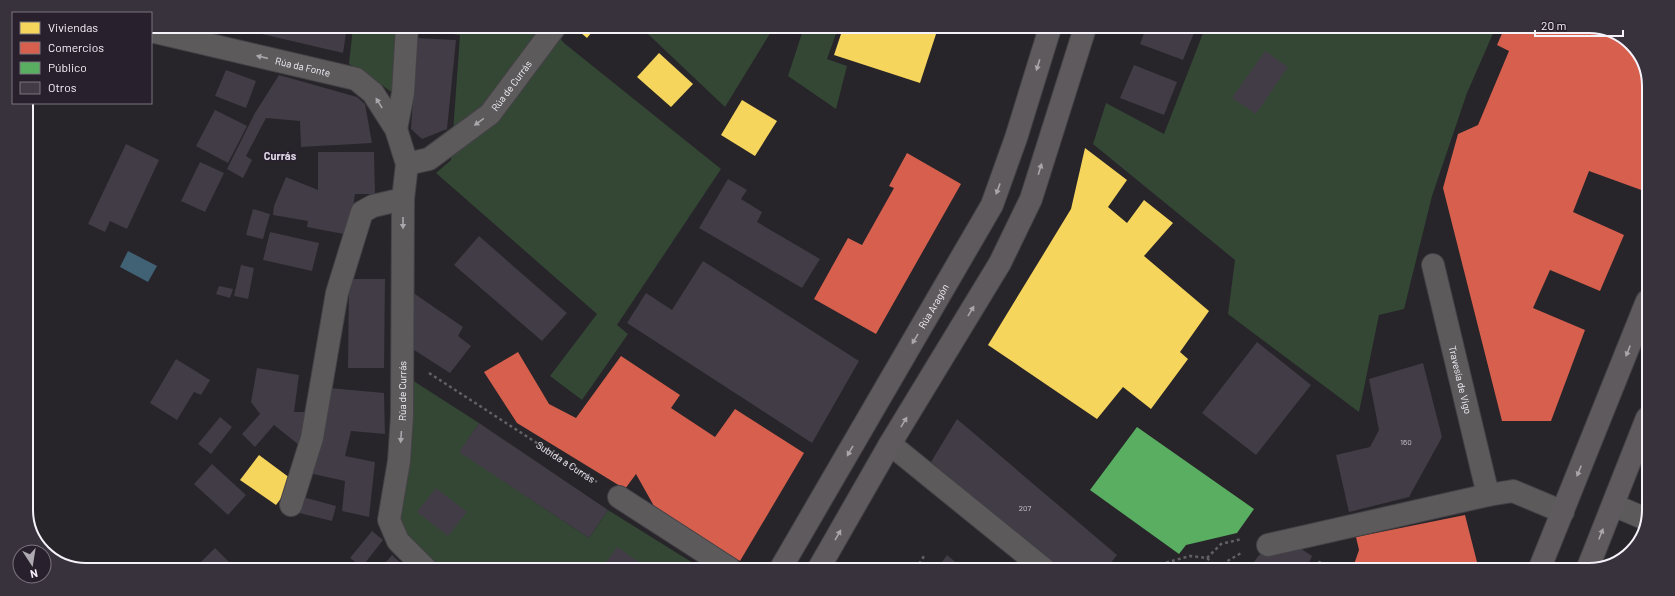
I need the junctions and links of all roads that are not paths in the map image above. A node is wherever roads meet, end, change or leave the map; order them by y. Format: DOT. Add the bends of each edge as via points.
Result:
graph roads {
  1 [pos="164,33"];
  2 [pos="407,33"];
  3 [pos="551,33"];
  4 [pos="1048,33"];
  5 [pos="1083,33"];
  6 [pos="396,129"];
  7 [pos="407,164"];
  8 [pos="403,199"];
  9 [pos="1433,264"];
  10 [pos="1642,314"];
  11 [pos="1642,431"];
  12 [pos="890,444"];
  13 [pos="1488,495"];
  14 [pos="619,497"];
  15 [pos="291,505"];
  16 [pos="1613,505"];
  17 [pos="1563,512"];
  18 [pos="1642,517"];
  19 [pos="1268,545"];
  20 [pos="420,563"];
  21 [pos="721,563"];
  22 [pos="784,563"];
  23 [pos="822,563"];
  24 [pos="1037,563"];
  25 [pos="1542,563"];
  26 [pos="1590,563"];
  6 -- 1 [label="street, Rúa da Fonte, one-way" via="373,93 356,79"];
  2 -- 6 [label="street" via="403,94"];
  3 -- 7 [label="street, Rúa de Currás, one-way" via="490,114 429,159"];
  4 -- 22 [label="main road, Rúa Aragón, one-way" via="992,206"];
  12 -- 5 [label="main road, one-way" via="1000,263 1031,199"];
  6 -- 7 [label="street, Rúa da Fonte"];
  7 -- 8 [label="street, Rúa de Currás"];
  8 -- 15 [label="street" via="373,206 362,212 337,293 312,438"];
  8 -- 20 [label="street, Rúa de Currás, one-way" via="402,416 399,461 389,520 398,540"];
  9 -- 13 [label="street, Travesía de Vigo"];
  10 -- 17 [label="main road, one-way"];
  11 -- 16 [label="main road"];
  23 -- 12 [label="main road, one-way"];
  12 -- 24 [label="street"];
  13 -- 17 [label="street" via="1513,491"];
  13 -- 19 [label="street"];
  14 -- 21 [label="street"];
  16 -- 18 [label="street"];
  26 -- 16 [label="main road, one-way"];
  17 -- 25 [label="main road"];
}
